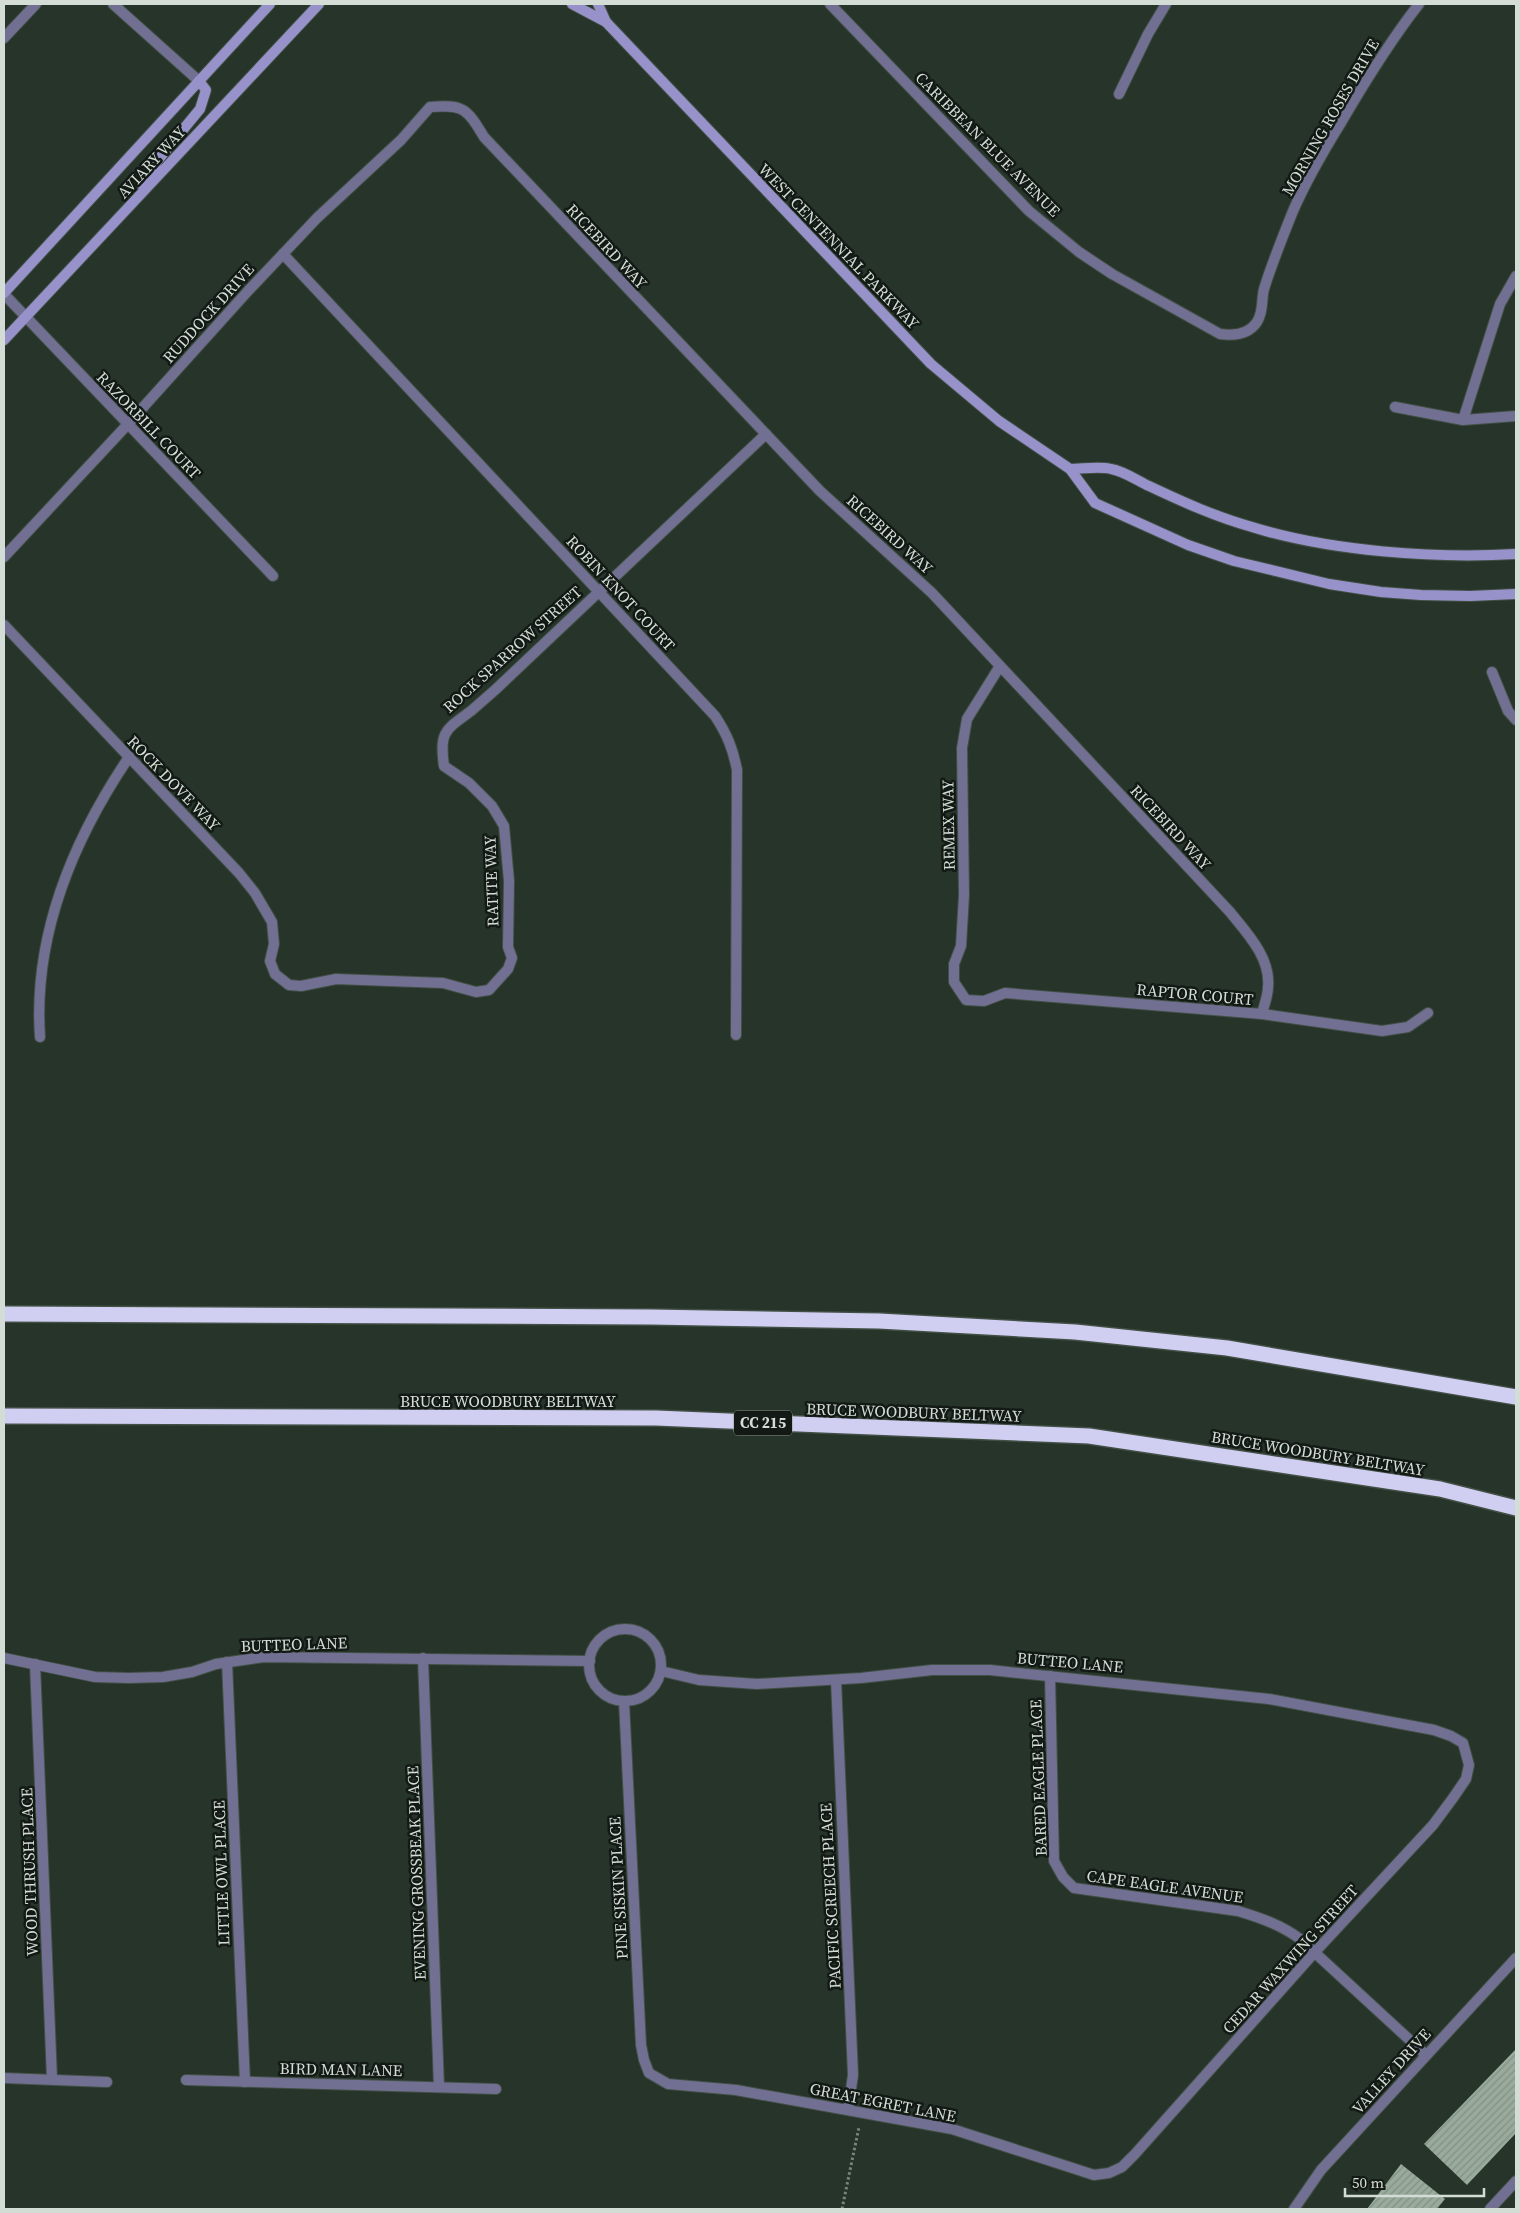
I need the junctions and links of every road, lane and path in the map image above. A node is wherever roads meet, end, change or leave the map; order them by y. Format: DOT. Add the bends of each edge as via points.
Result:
graph roads {
  1 [pos="36,4"];
  2 [pos="113,4"];
  3 [pos="270,4"];
  4 [pos="319,4"];
  5 [pos="572,4"];
  6 [pos="598,4"];
  7 [pos="830,4"];
  8 [pos="1166,4"];
  9 [pos="1419,4"];
  10 [pos="606,22"];
  11 [pos="4,38"];
  12 [pos="198,82"];
  13 [pos="1119,94"];
  14 [pos="447,105"];
  15 [pos="135,201"];
  16 [pos="283,254"];
  17 [pos="1516,276"];
  18 [pos="4,294"];
  19 [pos="25,317"];
  20 [pos="1246,331"];
  21 [pos="4,340"];
  22 [pos="1395,407"];
  23 [pos="1516,416"];
  24 [pos="1463,420"];
  25 [pos="128,424"];
  26 [pos="766,434"];
  27 [pos="1070,469"];
  28 [pos="1516,554"];
  29 [pos="4,557"];
  30 [pos="273,576"];
  31 [pos="598,591"];
  32 [pos="1516,594"];
  33 [pos="4,626"];
  34 [pos="1000,666"];
  35 [pos="1492,672"];
  36 [pos="1516,720"];
  37 [pos="441,749"];
  38 [pos="129,757"];
  39 [pos="282,978"];
  40 [pos="960,991"];
  41 [pos="1428,1013"];
  42 [pos="1262,1014"];
  43 [pos="736,1035"];
  44 [pos="40,1037"];
  45 [pos="4,1314"];
  46 [pos="1516,1397"];
  47 [pos="4,1416"];
  48 [pos="1516,1508"];
  49 [pos="4,1658"];
  50 [pos="423,1658"];
  51 [pos="590,1661"];
  52 [pos="227,1662"];
  53 [pos="35,1664"];
  54 [pos="661,1671"];
  55 [pos="1050,1676"];
  56 [pos="836,1680"];
  57 [pos="624,1701"];
  58 [pos="1465,1751"];
  59 [pos="1063,1877"];
  60 [pos="1315,1952"];
  61 [pos="1516,1958"];
  62 [pos="1426,2055"];
  63 [pos="650,2073"];
  64 [pos="4,2078"];
  65 [pos="52,2079"];
  66 [pos="186,2080"];
  67 [pos="107,2082"];
  68 [pos="245,2082"];
  69 [pos="439,2086"];
  70 [pos="496,2089"];
  71 [pos="848,2110"];
  72 [pos="862,2112"];
  73 [pos="1109,2173"];
  74 [pos="1516,2181"];
  75 [pos="842,2209"];
  76 [pos="1294,2209"];
  77 [pos="1490,2209"];
  1 -- 11 [label="street"];
  2 -- 12 [label="street"];
  3 -- 12 [label="main road, AVIARY WAY"];
  4 -- 15 [label="main road, AVIARY WAY"];
  5 -- 10 [label="main road, WEST CENTENNIAL PARKWAY"];
  6 -- 10 [label="main road, WEST CENTENNIAL PARKWAY"];
  7 -- 20 [label="street, CARIBBEAN BLUE AVENUE" via="1029,211 1056,234 1112,274 1220,334 1233,336"];
  8 -- 13 [label="street"];
  9 -- 20 [label="street, MORNING ROSES DRIVE" via="1361,87 1309,177 1263,291 1263,306 1257,322"];
  10 -- 27 [label="main road, WEST CENTENNIAL PARKWAY" via="931,364 999,421"];
  12 -- 15 [label="main road" via="206,90 200,109 158,160"];
  12 -- 18 [label="main road, AVIARY WAY"];
  14 -- 16 [label="street, RUDDOCK DRIVE" via="430,107"];
  14 -- 26 [label="street, RICEBIRD WAY" via="460,107 473,119 484,137"];
  15 -- 19 [label="main road, AVIARY WAY"];
  16 -- 25 [label="street, RUDDOCK DRIVE"];
  16 -- 31 [label="street, ROBIN KNOT COURT"];
  17 -- 24 [label="street" via="1500,304"];
  18 -- 19 [label="street, RAZORBILL COURT"];
  19 -- 21 [label="main road, AVIARY WAY"];
  19 -- 25 [label="street, RAZORBILL COURT"];
  22 -- 24 [label="street"];
  23 -- 24 [label="street"];
  25 -- 29 [label="street, RUDDOCK DRIVE"];
  25 -- 30 [label="street, RAZORBILL COURT"];
  26 -- 31 [label="street, ROCK SPARROW STREET"];
  26 -- 34 [label="street, RICEBIRD WAY" via="820,490 932,593"];
  27 -- 28 [label="main road" via="1112,468 1210,514 1304,540 1433,554"];
  27 -- 32 [label="main road, WEST CENTENNIAL PARKWAY" via="1095,503 1188,545 1234,561 1329,584 1381,592 1470,596"];
  31 -- 37 [label="street, ROCK SPARROW STREET" via="495,690 454,721 447,730"];
  31 -- 43 [label="street, ROBIN KNOT COURT" via="715,716 734,752 737,770"];
  33 -- 38 [label="street, ROCK DOVE WAY"];
  34 -- 40 [label="street, REMEX WAY" via="967,720 962,748 964,895 961,946 954,964 954,982"];
  34 -- 42 [label="street, RICEBIRD WAY" via="1230,912 1254,942 1267,969 1268,987"];
  35 -- 36 [label="street" via="1508,711"];
  37 -- 39 [label="street, RATITE WAY" via="444,766 469,783 492,806 504,826 509,881 508,947 512,958 508,970 489,990 476,992 443,982 336,979 302,986 289,984"];
  38 -- 39 [label="street, ROCK DOVE WAY" via="255,893 272,922 274,944 270,961 275,974"];
  38 -- 44 [label="street" via="84,831 48,930 38,997"];
  40 -- 42 [label="street, RAPTOR COURT" via="966,1000 984,1001 1005,993"];
  41 -- 42 [label="street, RAPTOR COURT" via="1408,1027 1382,1031"];
  45 -- 46 [label="highway" via="888,1321 1075,1332 1227,1348"];
  47 -- 48 [label="highway, BRUCE WOODBURY BELTWAY / CC 215" via="656,1418 1089,1436 1440,1489"];
  49 -- 53 [label="street, BUTTEO LANE"];
  50 -- 51 [label="street, BUTTEO LANE"];
  50 -- 52 [label="street, BUTTEO LANE" via="264,1657"];
  50 -- 69 [label="street, EVENING GROSSBEAK PLACE"];
  51 -- 54 [label="street" via="594,1648 603,1637 619,1630 632,1630 655,1644"];
  51 -- 57 [label="street" via="596,1686 610,1698"];
  52 -- 53 [label="street, BUTTEO LANE" via="163,1677 129,1678 95,1677"];
  52 -- 68 [label="street, LITTLE OWL PLACE"];
  53 -- 65 [label="street, WOOD THRUSH PLACE"];
  54 -- 56 [label="street, BUTTEO LANE" via="728,1683"];
  54 -- 57 [label="street" via="657,1683 648,1693 637,1700"];
  55 -- 56 [label="street, BUTTEO LANE" via="957,1669"];
  55 -- 58 [label="street, BUTTEO LANE" via="1221,1693 1326,1709 1434,1730 1463,1744"];
  55 -- 59 [label="street, BARED EAGLE PLACE" via="1054,1861"];
  56 -- 71 [label="street, PACIFIC SCREECH PLACE" via="853,2075"];
  57 -- 63 [label="street, PINE SISKIN PLACE" via="641,2046"];
  58 -- 60 [label="street, CEDAR WAXWING STREET" via="1469,1765 1466,1779 1454,1798"];
  59 -- 60 [label="street, CAPE EAGLE AVENUE" via="1074,1888 1202,1904 1265,1919 1286,1928"];
  60 -- 62 [label="street, CAPE EAGLE AVENUE"];
  60 -- 73 [label="street, CEDAR WAXWING STREET" via="1135,2154 1122,2167"];
  61 -- 62 [label="street, VALLEY DRIVE"];
  62 -- 76 [label="street, VALLEY DRIVE" via="1321,2170"];
  63 -- 71 [label="street, GREAT EGRET LANE" via="668,2084 736,2090"];
  64 -- 65 [label="street"];
  65 -- 67 [label="street"];
  66 -- 68 [label="street, BIRD MAN LANE"];
  68 -- 69 [label="street, BIRD MAN LANE"];
  69 -- 70 [label="street, BIRD MAN LANE"];
  71 -- 72 [label="street, GREAT EGRET LANE"];
  72 -- 73 [label="street, GREAT EGRET LANE" via="952,2129 1094,2175"];
  72 -- 75 [label="path"];
  74 -- 77 [label="street"];
}
